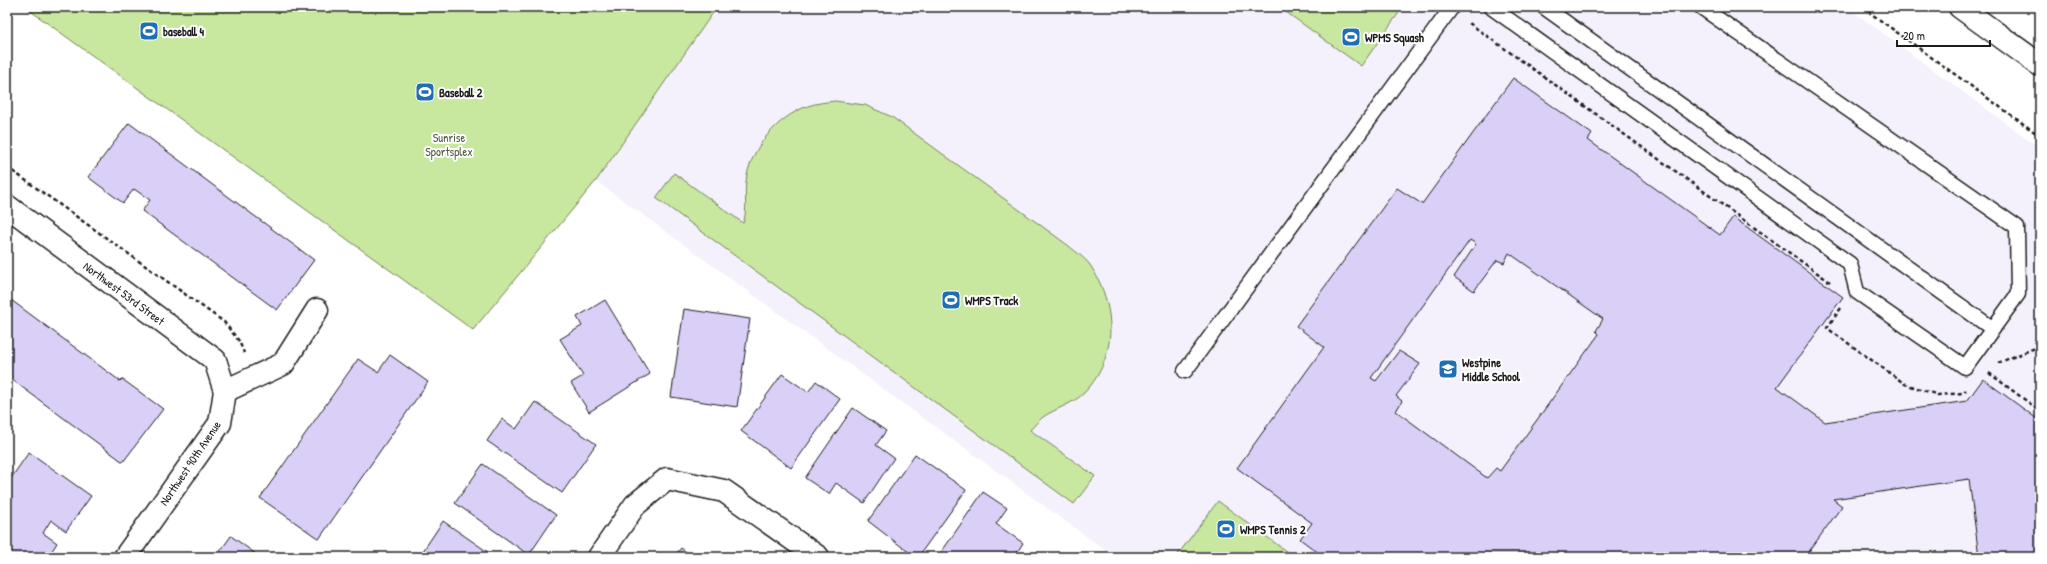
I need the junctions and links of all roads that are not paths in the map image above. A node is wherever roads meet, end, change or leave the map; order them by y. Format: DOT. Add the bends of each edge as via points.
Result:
graph roads {
  1 [pos="1452,7"];
  2 [pos="1492,7"];
  3 [pos="1544,7"];
  4 [pos="1701,7"];
  5 [pos="1960,7"];
  6 [pos="2040,65"];
  7 [pos="7,206"];
  8 [pos="317,310"];
  9 [pos="1993,329"];
  10 [pos="1185,371"];
  11 [pos="225,391"];
  12 [pos="125,557"];
  13 [pos="599,557"];
  14 [pos="818,557"];
  1 -- 10 [label="lane"];
  2 -- 9 [label="lane" via="1850,264 1857,292 1965,366"];
  3 -- 9 [label="lane"];
  4 -- 9 [label="lane" via="2017,227 2018,294"];
  5 -- 6 [label="street"];
  7 -- 11 [label="street, Northwest 53rd Street" via="215,360"];
  8 -- 11 [label="street" via="283,364"];
  11 -- 12 [label="street, Northwest 90th Avenue" via="220,423"];
  13 -- 14 [label="street" via="635,505 667,479 724,491"];
}
